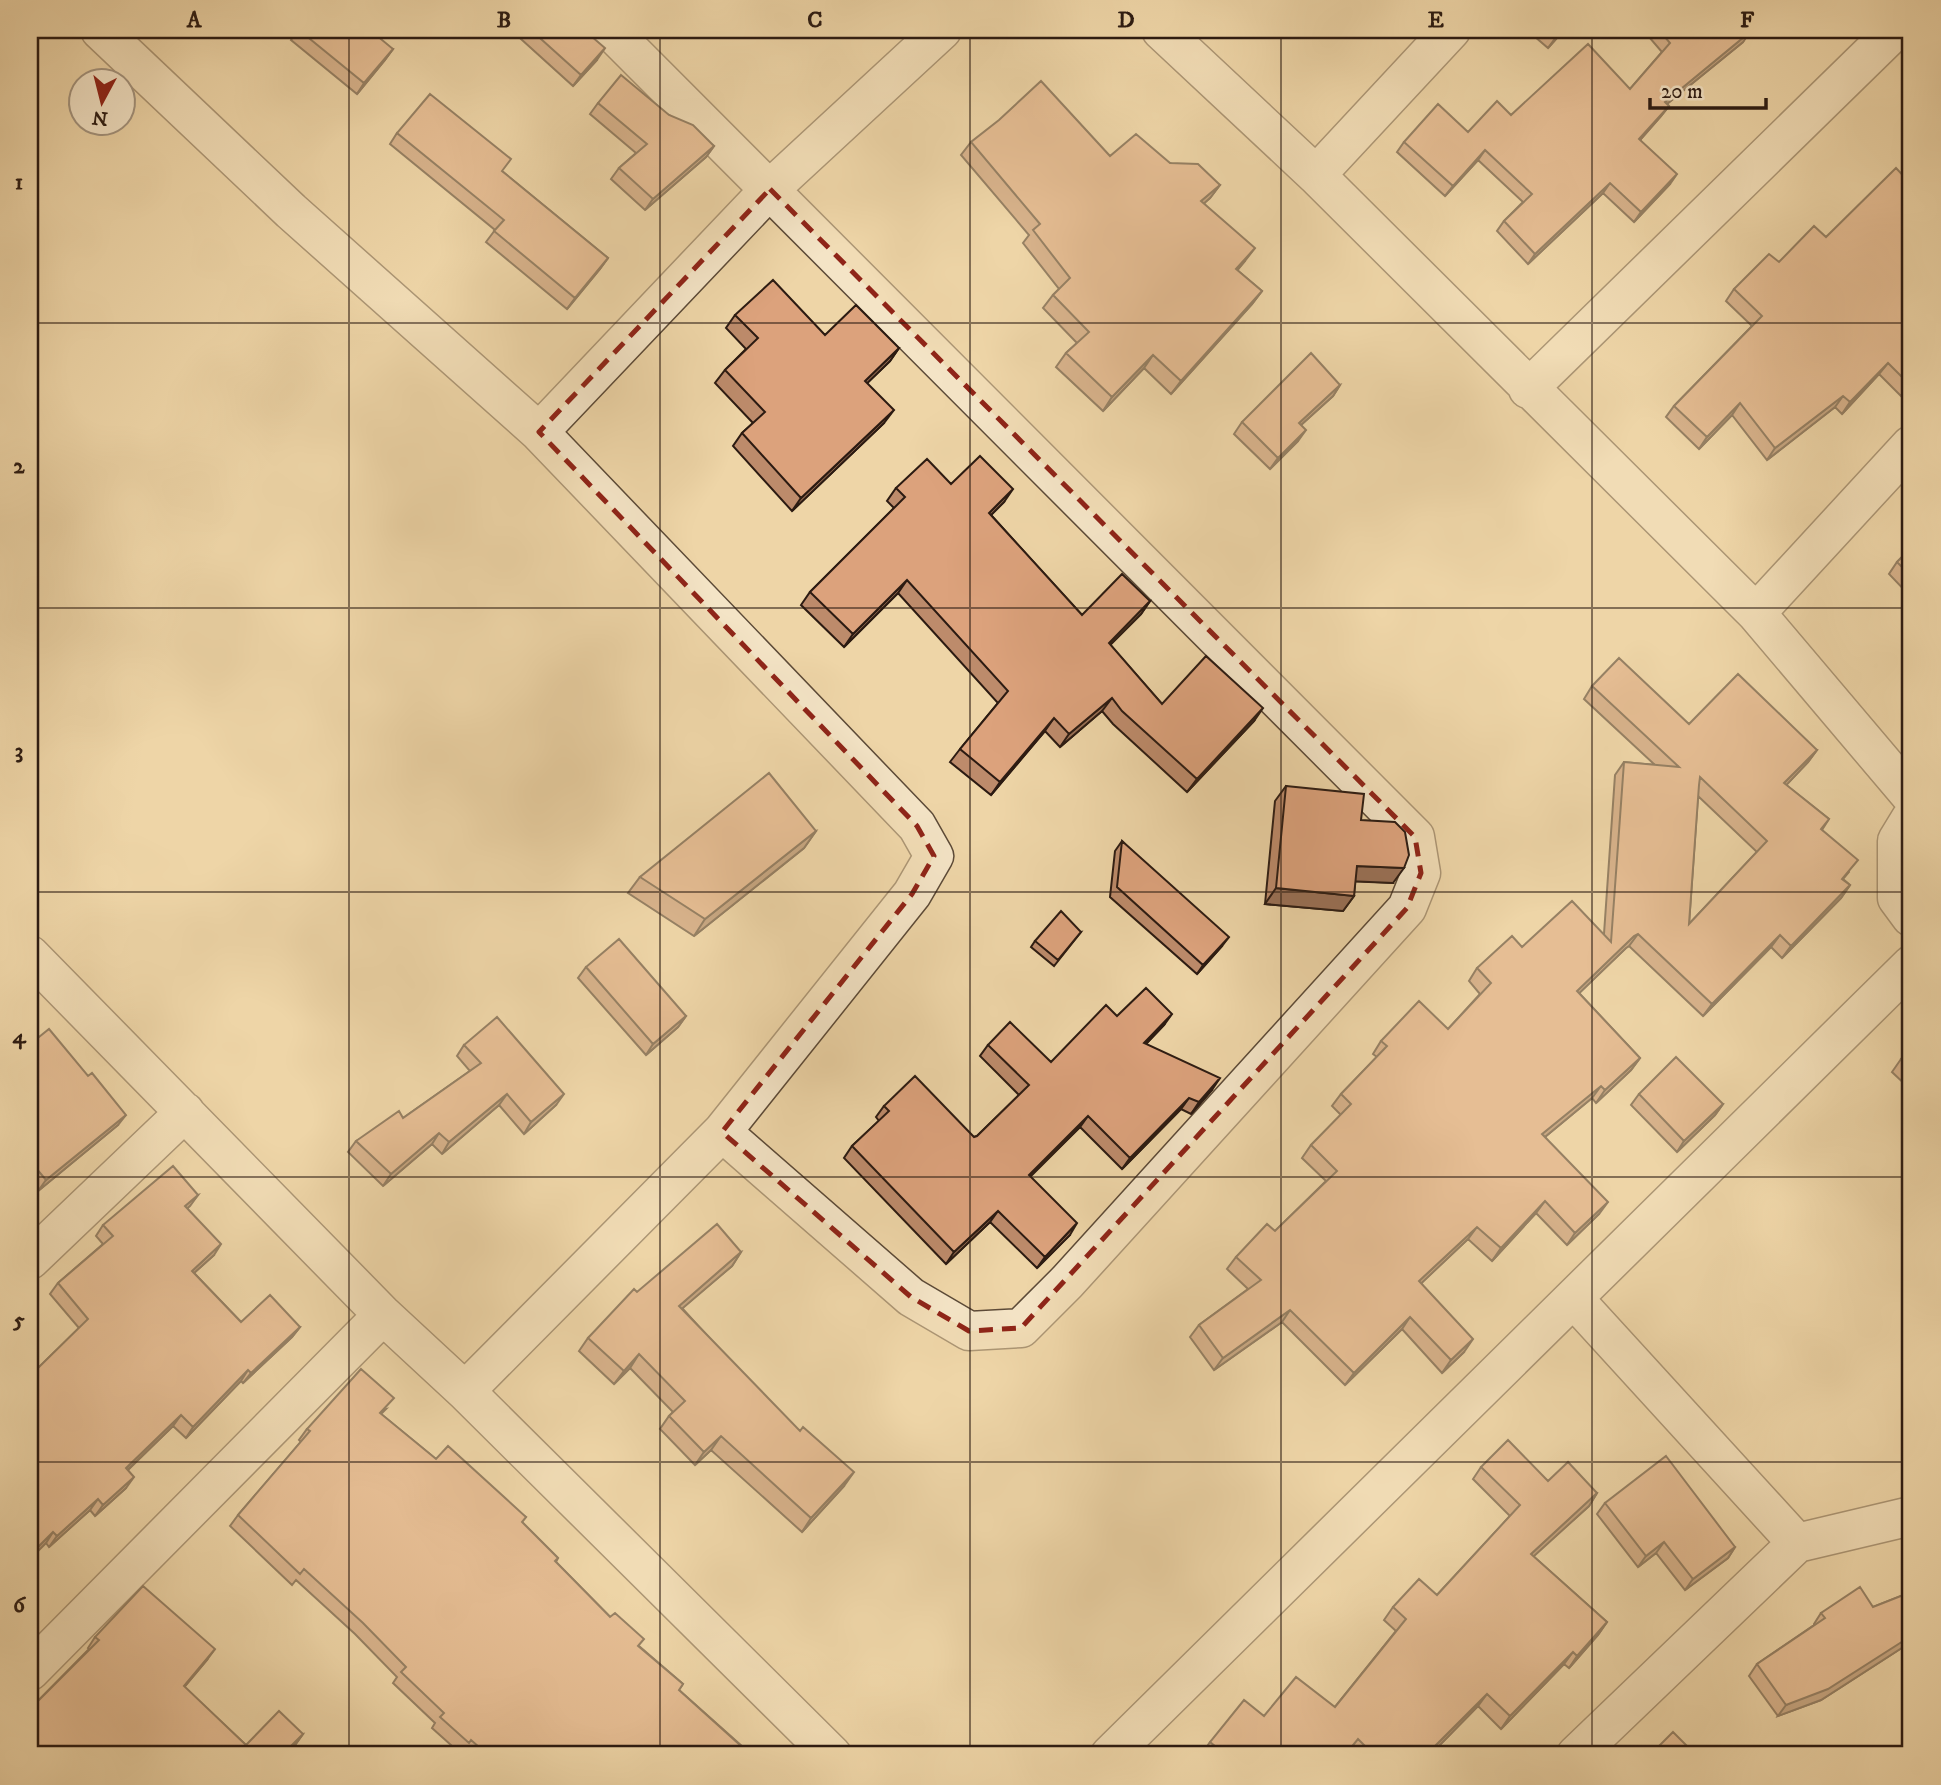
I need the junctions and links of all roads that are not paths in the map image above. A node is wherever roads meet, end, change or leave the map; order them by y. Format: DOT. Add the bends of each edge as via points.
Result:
graph roads {
  1 [pos="100,30"];
  2 [pos="610,30"];
  3 [pos="942,30"];
  4 [pos="1161,30"];
  5 [pos="1451,30"];
  6 [pos="1892,30"];
  7 [pos="1316,175"];
  8 [pos="770,189"];
  9 [pos="1528,389"];
  10 [pos="539,432"];
  11 [pos="1911,445"];
  12 [pos="1756,613"];
  13 [pos="1911,796"];
  14 [pos="1911,818"];
  15 [pos="1911,916"];
  16 [pos="30,955"];
  17 [pos="1911,965"];
  18 [pos="185,1112"];
  19 [pos="722,1132"];
  20 [pos="30,1260"];
  21 [pos="1574,1299"];
  22 [pos="383,1315"];
  23 [pos="465,1391"];
  24 [pos="1911,1516"];
  25 [pos="1797,1543"];
  26 [pos="30,1671"];
  27 [pos="831,1755"];
  28 [pos="1110,1755"];
  29 [pos="1576,1755"];
  1 -- 10 [label="street" via="291,211"];
  2 -- 8 [label="street"];
  3 -- 8 [label="street"];
  4 -- 7 [label="street"];
  5 -- 7 [label="street"];
  6 -- 9 [label="street"];
  7 -- 9 [label="street"];
  8 -- 10 [label="street"];
  8 -- 19 [label="street" via="1415,837 1421,873 1406,908 1021,1328 968,1331 911,1297"];
  9 -- 12 [label="street"];
  10 -- 19 [label="street" via="917,826 934,856 912,894"];
  11 -- 12 [label="street"];
  12 -- 13 [label="street"];
  14 -- 15 [label="street" via="1897,841 1897,898"];
  16 -- 18 [label="street"];
  17 -- 21 [label="street"];
  18 -- 20 [label="street"];
  18 -- 22 [label="street"];
  19 -- 23 [label="street"];
  21 -- 25 [label="street"];
  21 -- 28 [label="street"];
  22 -- 23 [label="street"];
  22 -- 26 [label="street"];
  23 -- 27 [label="street"];
  24 -- 25 [label="street"];
  25 -- 29 [label="street"];
}
